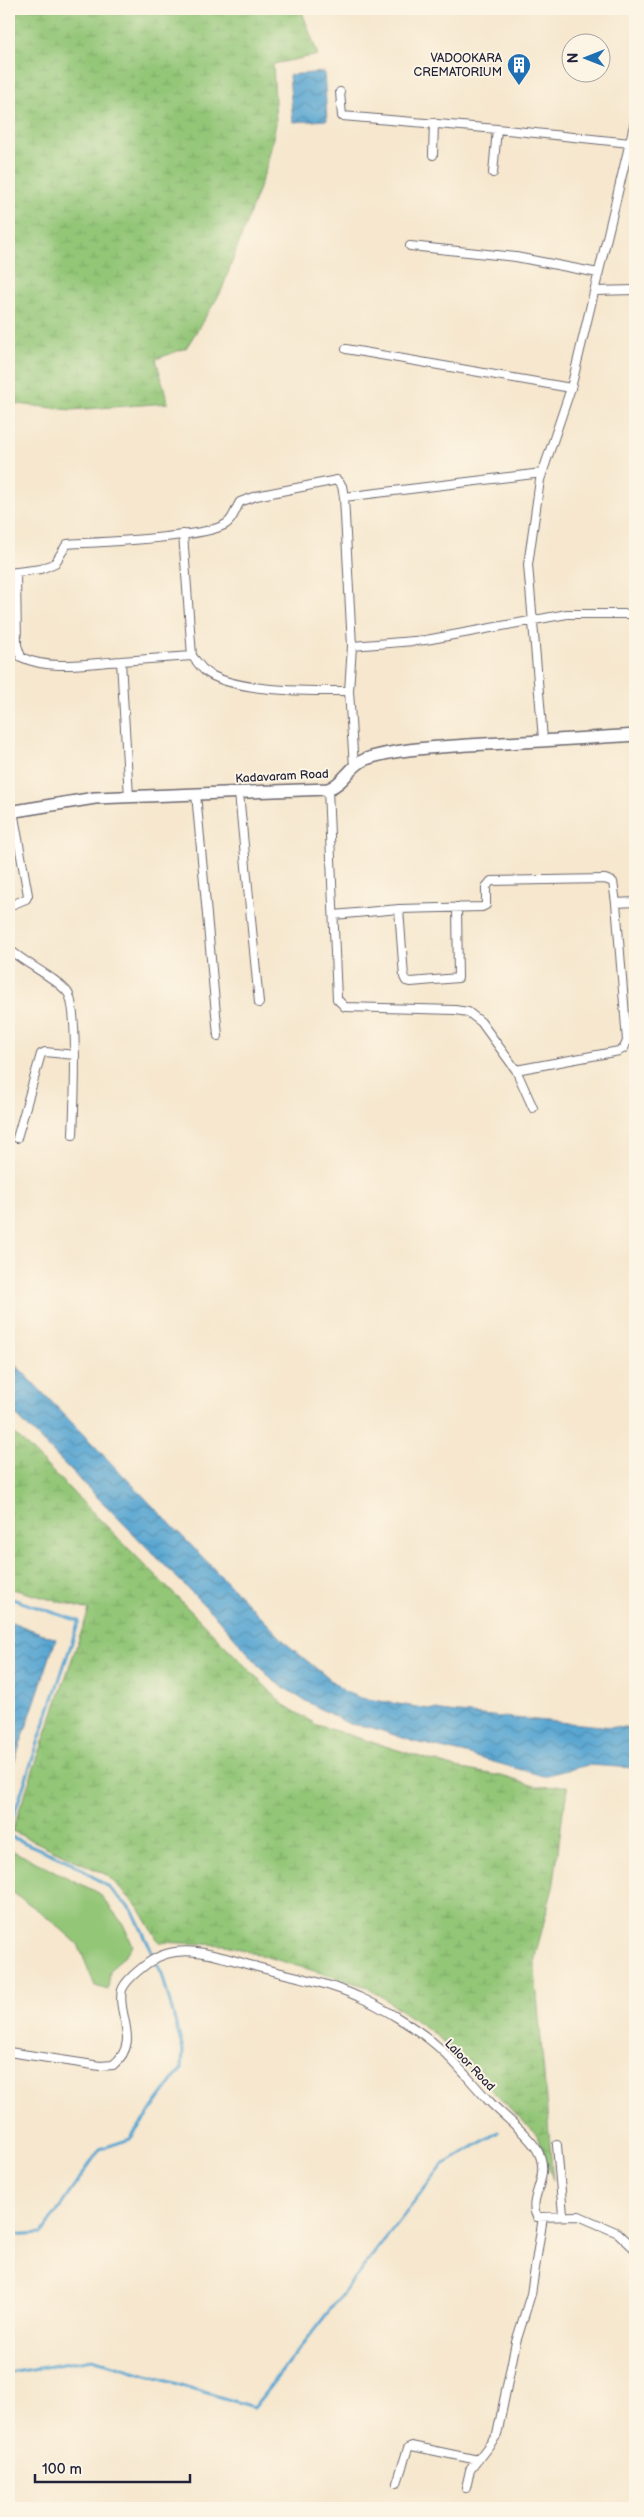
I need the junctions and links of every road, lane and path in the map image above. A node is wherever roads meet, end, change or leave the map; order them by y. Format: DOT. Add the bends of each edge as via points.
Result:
graph roads {
  1 [pos="340,92"];
  2 [pos="635,121"];
  3 [pos="434,123"];
  4 [pos="497,129"];
  5 [pos="630,143"];
  6 [pos="433,155"];
  7 [pos="493,173"];
  8 [pos="410,246"];
  9 [pos="598,273"];
  10 [pos="635,290"];
  11 [pos="595,291"];
  12 [pos="346,349"];
  13 [pos="571,388"];
  14 [pos="542,473"];
  15 [pos="344,497"];
  16 [pos="183,534"];
  17 [pos="12,573"];
  18 [pos="635,614"];
  19 [pos="531,620"];
  20 [pos="352,646"];
  21 [pos="192,656"];
  22 [pos="120,661"];
  23 [pos="349,691"];
  24 [pos="635,735"];
  25 [pos="543,739"];
  26 [pos="354,767"];
  27 [pos="328,789"];
  28 [pos="239,793"];
  29 [pos="196,794"];
  30 [pos="129,797"];
  31 [pos="11,812"];
  32 [pos="635,902"];
  33 [pos="616,903"];
  34 [pos="9,906"];
  35 [pos="457,907"];
  36 [pos="399,909"];
  37 [pos="334,915"];
  38 [pos="10,954"];
  39 [pos="259,1003"];
  40 [pos="218,1036"];
  41 [pos="75,1055"];
  42 [pos="516,1070"];
  43 [pos="533,1108"];
  44 [pos="73,1136"];
  45 [pos="17,1138"];
  46 [pos="9,2052"];
  47 [pos="557,2145"];
  48 [pos="537,2213"];
  49 [pos="563,2215"];
  50 [pos="635,2250"];
  51 [pos="478,2460"];
  52 [pos="397,2483"];
  53 [pos="466,2488"];
  1 -- 3 [label="street" via="342,116"];
  2 -- 5 [label="street"];
  3 -- 4 [label="street"];
  3 -- 6 [label="street"];
  4 -- 5 [label="street"];
  4 -- 7 [label="street"];
  5 -- 9 [label="street"];
  8 -- 9 [label="street" via="516,257"];
  9 -- 11 [label="street"];
  10 -- 11 [label="street"];
  11 -- 13 [label="street"];
  12 -- 13 [label="street"];
  13 -- 14 [label="street"];
  14 -- 15 [label="street"];
  14 -- 19 [label="street" via="528,565"];
  15 -- 16 [label="street" via="337,480 256,496 240,502 232,518 221,527"];
  15 -- 20 [label="street"];
  16 -- 17 [label="street" via="66,544 55,563 41,569"];
  16 -- 21 [label="street"];
  17 -- 22 [label="street" via="17,645 21,657 52,664"];
  18 -- 19 [label="street" via="567,614"];
  19 -- 20 [label="street" via="426,640"];
  19 -- 25 [label="street"];
  20 -- 23 [label="street"];
  21 -- 22 [label="street"];
  21 -- 23 [label="street" via="204,670 217,678 251,686"];
  22 -- 30 [label="street"];
  23 -- 26 [label="street"];
  24 -- 25 [label="main road, Kadavaram Road"];
  25 -- 26 [label="main road, Kadavaram Road" via="436,747 376,756"];
  26 -- 27 [label="main road, Kadavaram Road" via="335,787"];
  27 -- 28 [label="main road, Kadavaram Road"];
  27 -- 37 [label="street"];
  28 -- 29 [label="main road, Kadavaram Road"];
  28 -- 39 [label="street"];
  29 -- 30 [label="main road, Kadavaram Road"];
  29 -- 40 [label="street"];
  30 -- 31 [label="main road, Kadavaram Road" via="95,798"];
  31 -- 34 [label="street" via="28,890 26,899"];
  32 -- 33 [label="street"];
  33 -- 35 [label="street" via="613,882 605,879 491,881 486,887 486,905"];
  33 -- 42 [label="street" via="626,1046 619,1051"];
  35 -- 36 [label="street"];
  35 -- 36 [label="street" via="458,978 411,982 404,977"];
  36 -- 37 [label="street"];
  37 -- 42 [label="street" via="337,999 340,1004 345,1007 468,1012 480,1022"];
  38 -- 41 [label="street" via="68,993 72,1005"];
  41 -- 44 [label="street"];
  41 -- 45 [label="street" via="41,1054"];
  42 -- 43 [label="street"];
  46 -- 48 [label="street, Laloor Road" via="100,2066 113,2065 126,2045 128,2034 124,1985 150,1961 177,1951 198,1952 330,1987 359,1997 435,2044 537,2150 542,2175"];
  47 -- 49 [label="street"];
  48 -- 49 [label="street"];
  48 -- 51 [label="street, Laloor Road" via="531,2294 516,2342 497,2435"];
  49 -- 50 [label="street" via="596,2222 618,2233"];
  51 -- 52 [label="street" via="412,2446 408,2448"];
  51 -- 53 [label="street, Laloor Road" via="470,2470"];
}
